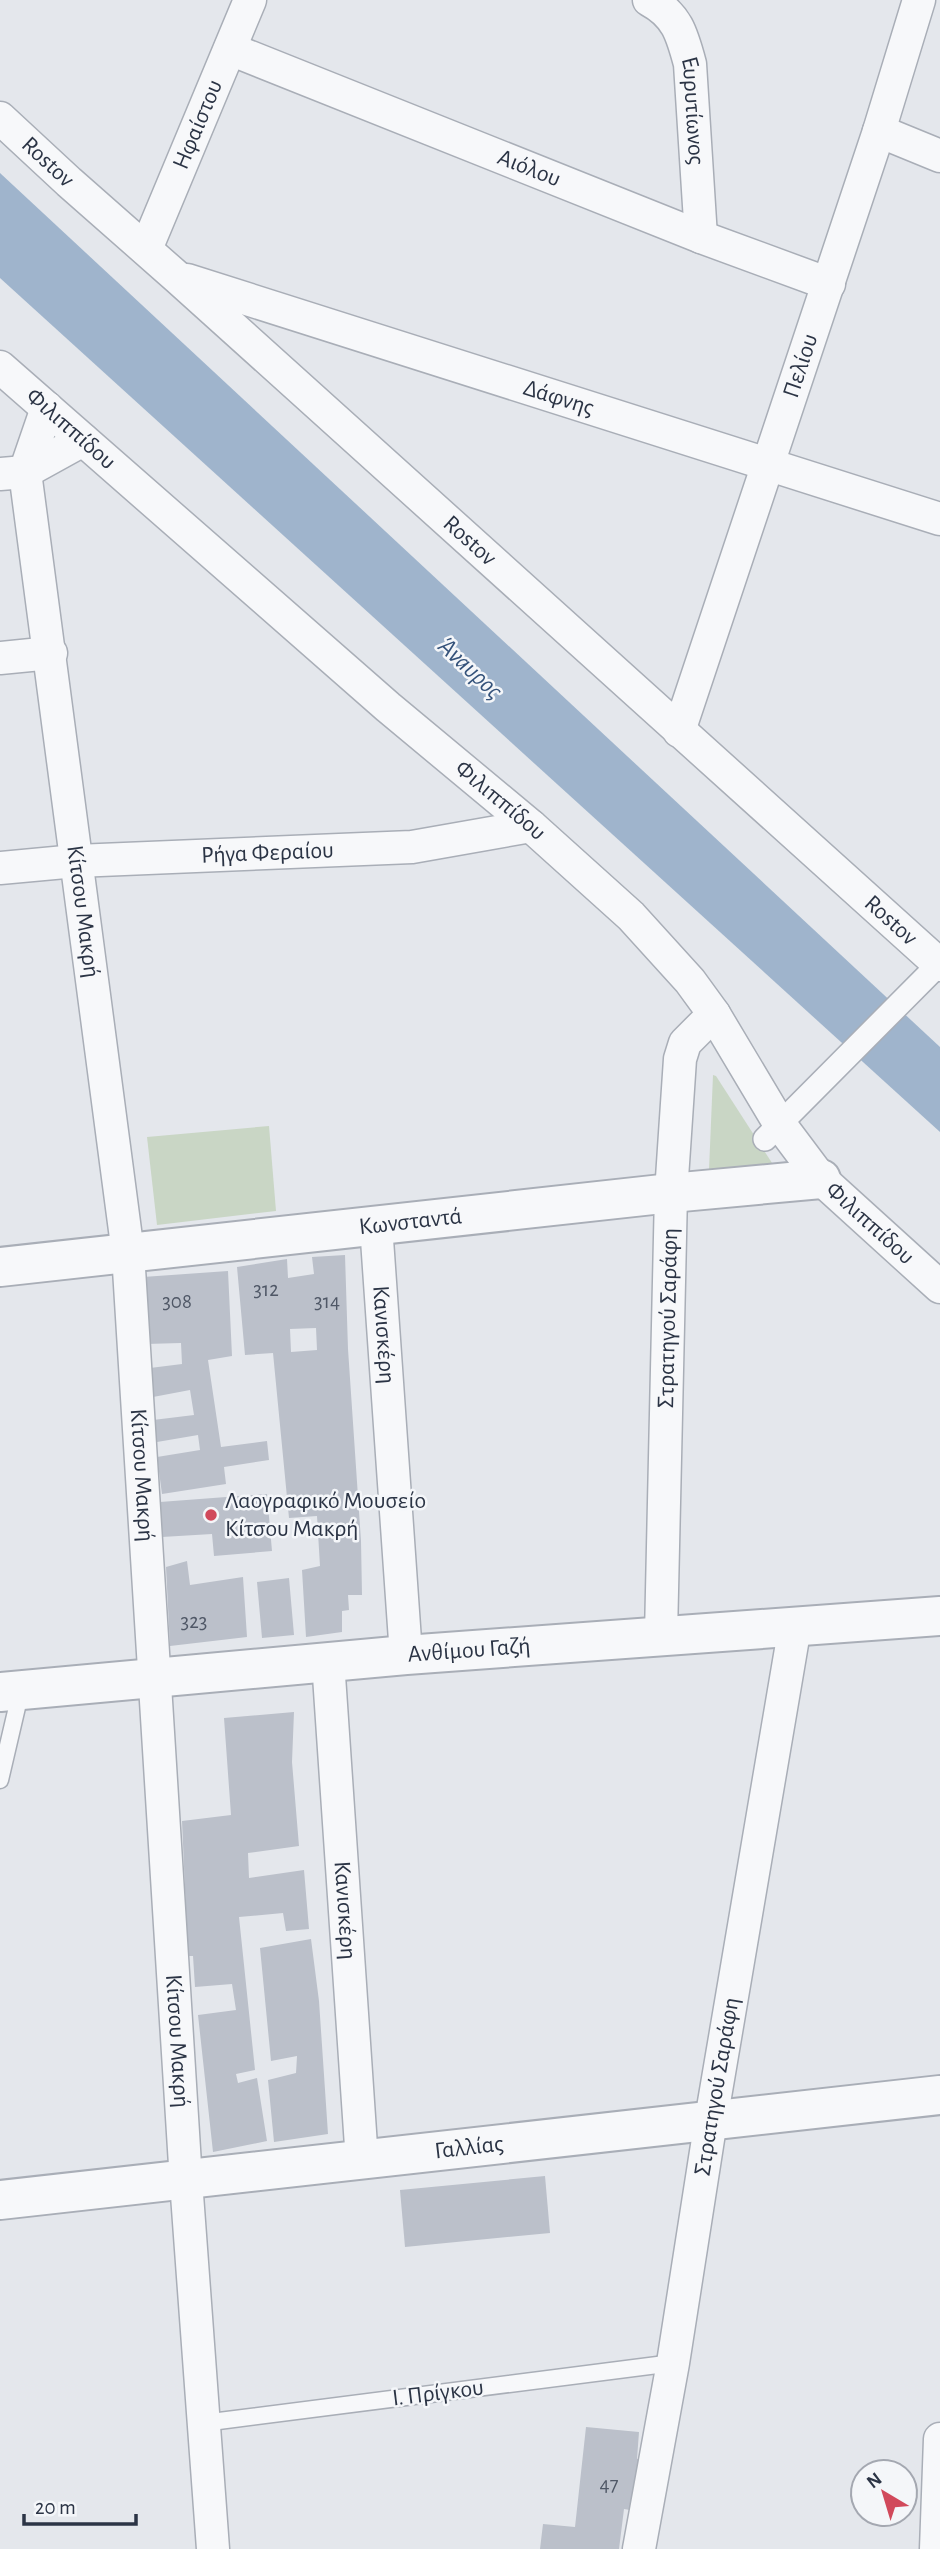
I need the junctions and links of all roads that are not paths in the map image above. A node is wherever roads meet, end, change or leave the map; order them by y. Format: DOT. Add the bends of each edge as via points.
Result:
graph roads {
  1 [pos="250,0"];
  2 [pos="649,0"];
  3 [pos="919,0"];
  4 [pos="230,49"];
  5 [pos="0,118"];
  6 [pos="879,131"];
  7 [pos="940,156"];
  8 [pos="701,237"];
  9 [pos="146,249"];
  10 [pos="178,278"];
  11 [pos="829,284"];
  12 [pos="0,366"];
  13 [pos="47,408"];
  14 [pos="83,440"];
  15 [pos="769,465"];
  16 [pos="13,473"];
  17 [pos="940,519"];
  18 [pos="51,653"];
  19 [pos="0,658"];
  20 [pos="679,731"];
  21 [pos="531,826"];
  22 [pos="76,861"];
  23 [pos="0,868"];
  24 [pos="939,963"];
  25 [pos="714,1014"];
  26 [pos="772,1131"];
  27 [pos="821,1179"];
  28 [pos="671,1193"];
  29 [pos="376,1225"];
  30 [pos="128,1252"];
  31 [pos="0,1267"];
  32 [pos="940,1287"];
  33 [pos="940,1616"];
  34 [pos="795,1626"];
  35 [pos="661,1636"];
  36 [pos="406,1655"];
  37 [pos="328,1661"];
  38 [pos="155,1677"];
  39 [pos="11,1691"];
  40 [pos="0,1780"];
  41 [pos="940,2095"];
  42 [pos="711,2120"];
  43 [pos="362,2161"];
  44 [pos="186,2181"];
  45 [pos="0,2200"];
  46 [pos="673,2363"];
  47 [pos="204,2423"];
  48 [pos="940,2439"];
  49 [pos="213,2549"];
  50 [pos="639,2549"];
  51 [pos="936,2549"];
  1 -- 4 [label="street, Ηφαίστου"];
  2 -- 8 [label="street, Ευρυτίωνος" via="675,21 690,64"];
  3 -- 6 [label="street, Πελίου"];
  4 -- 8 [label="street, Αιόλου"];
  4 -- 9 [label="street, Ηφαίστου"];
  5 -- 9 [label="street, Rostov"];
  6 -- 7 [label="street"];
  6 -- 11 [label="street, Πελίου"];
  8 -- 11 [label="street, Αιόλου"];
  9 -- 10 [label="street, Rostov"];
  10 -- 15 [label="street, Δάφνης"];
  10 -- 20 [label="street, Rostov"];
  11 -- 15 [label="street, Πελίου"];
  12 -- 13 [label="street, Φιλιππίδου"];
  13 -- 14 [label="street, Φιλιππίδου"];
  13 -- 16 [label="street, Κίτσου Μακρή"];
  14 -- 16 [label="street"];
  14 -- 21 [label="street, Φιλιππίδου"];
  15 -- 17 [label="street, Δάφνης"];
  15 -- 20 [label="street, Πελίου"];
  16 -- 18 [label="street, Κίτσου Μακρή"];
  18 -- 19 [label="street"];
  18 -- 22 [label="street, Κίτσου Μακρή"];
  20 -- 24 [label="street, Rostov"];
  21 -- 22 [label="street, Ρήγα Φεραίου" via="412,847"];
  21 -- 25 [label="street, Φιλιππίδου" via="631,916"];
  22 -- 23 [label="street, Ρήγα Φεραίου"];
  22 -- 30 [label="street, Κίτσου Μακρή"];
  24 -- 26 [label="street"];
  25 -- 26 [label="street, Φιλιππίδου"];
  25 -- 28 [label="street, Στρατηγού Σαράφη" via="685,1043 680,1059"];
  26 -- 27 [label="street, Φιλιππίδου"];
  27 -- 28 [label="street, Κωνσταντά"];
  27 -- 32 [label="street, Φιλιππίδου"];
  28 -- 29 [label="street, Κωνσταντά"];
  28 -- 35 [label="street, Στρατηγού Σαράφη"];
  29 -- 30 [label="street, Κωνσταντά"];
  29 -- 36 [label="street, Κανισκέρη"];
  30 -- 31 [label="street, Κωνσταντά"];
  30 -- 38 [label="street, Κίτσου Μακρή"];
  33 -- 34 [label="street, Ανθίμου Γαζή"];
  34 -- 35 [label="street, Ανθίμου Γαζή"];
  34 -- 42 [label="street, Στρατηγού Σαράφη"];
  35 -- 36 [label="street, Ανθίμου Γαζή"];
  36 -- 37 [label="street, Ανθίμου Γαζή"];
  37 -- 38 [label="street, Ανθίμου Γαζή"];
  37 -- 43 [label="street, Κανισκέρη"];
  38 -- 39 [label="street, Ανθίμου Γαζή"];
  38 -- 44 [label="street, Κίτσου Μακρή"];
  39 -- 40 [label="lane"];
  41 -- 42 [label="street, Γαλλίας"];
  42 -- 43 [label="street, Γαλλίας"];
  42 -- 46 [label="street, Στρατηγού Σαράφη"];
  43 -- 44 [label="street, Γαλλίας"];
  44 -- 45 [label="street, Γαλλίας"];
  44 -- 47 [label="street, Κίτσου Μακρή"];
  46 -- 47 [label="lane, Ι. Πρίγκου"];
  46 -- 50 [label="street, Στρατηγού Σαράφη"];
  47 -- 49 [label="street, Κίτσου Μακρή"];
  48 -- 51 [label="street"];
}
